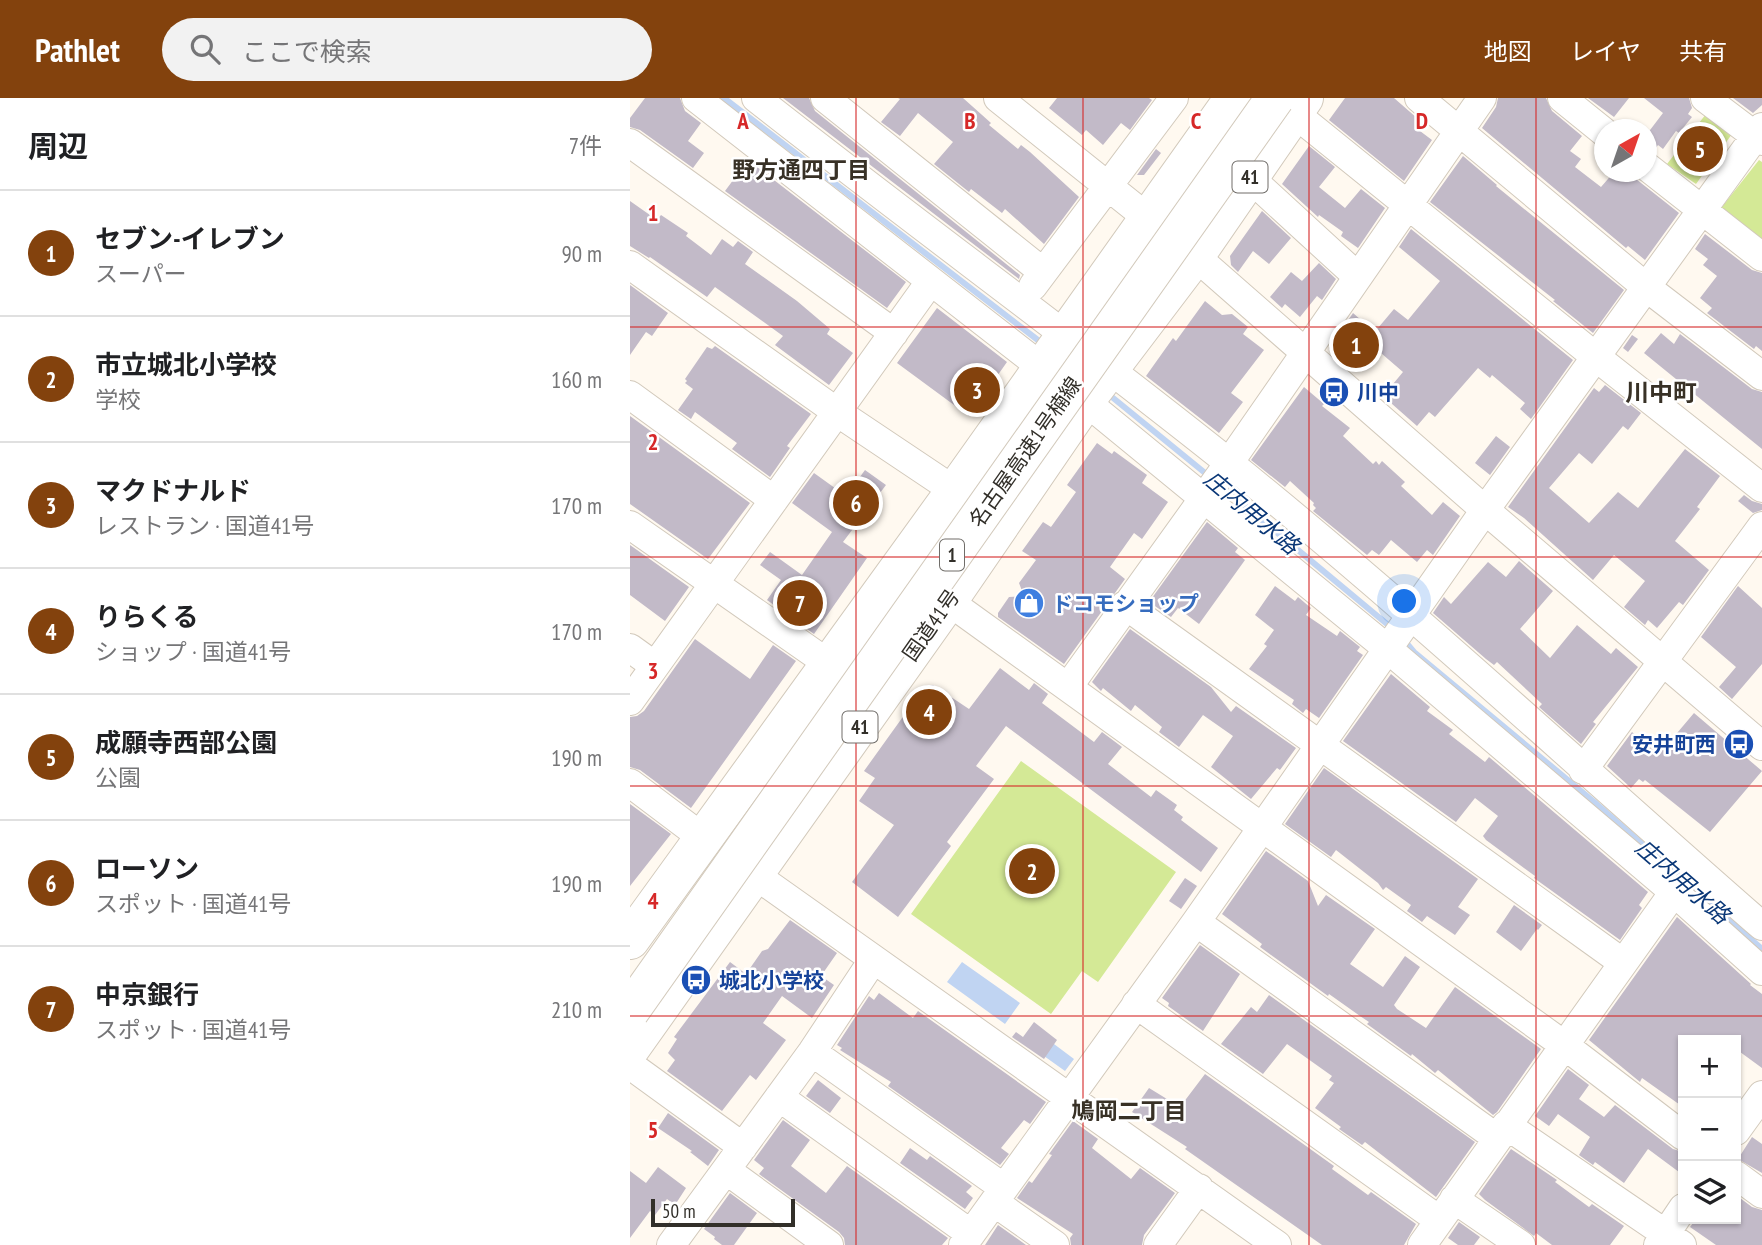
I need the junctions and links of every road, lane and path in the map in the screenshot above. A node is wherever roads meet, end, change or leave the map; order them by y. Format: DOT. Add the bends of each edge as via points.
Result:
graph roads {
  1 [pos="696,98"];
  2 [pos="756,98"];
  3 [pos="825,98"];
  4 [pos="998,98"];
  5 [pos="1234,98"];
  6 [pos="1257,98"];
  7 [pos="1419,98"];
  8 [pos="1482,98"];
  9 [pos="1562,98"];
  10 [pos="1705,98"];
  11 [pos="1172,99"];
  12 [pos="1291,103"];
  13 [pos="858,108"];
  14 [pos="1594,123"];
  15 [pos="1461,131"];
  16 [pos="1760,135"];
  17 [pos="630,144"];
  18 [pos="822,150"];
  19 [pos="1657,174"];
  20 [pos="1250,178"];
  21 [pos="1108,186"];
  22 [pos="1407,205"];
  23 [pos="1701,210"];
  24 [pos="1149,218"];
  25 [pos="1195,256"];
  26 [pos="1762,257"];
  27 [pos="630,265"];
  28 [pos="1043,272"];
  29 [pos="1358,277"];
  30 [pos="930,282"];
  31 [pos="1646,287"];
  32 [pos="1020,302"];
  33 [pos="1055,329"];
  34 [pos="894,333"];
  35 [pos="1306,351"];
  36 [pos="1595,357"];
  37 [pos="1032,361"];
  38 [pos="1110,370"];
  39 [pos="1762,376"];
  40 [pos="630,396"];
  41 [pos="1085,401"];
  42 [pos="837,412"];
  43 [pos="1215,481"];
  44 [pos="1762,488"];
  45 [pos="955,491"];
  46 [pos="774,500"];
  47 [pos="1485,510"];
  48 [pos="630,525"];
  49 [pos="1762,526"];
  50 [pos="713,585"];
  51 [pos="948,601"];
  52 [pos="1125,605"];
  53 [pos="1401,633"];
  54 [pos="630,648"];
  55 [pos="1664,660"];
  56 [pos="829,664"];
  57 [pos="655,666"];
  58 [pos="1068,687"];
  59 [pos="630,701"];
  60 [pos="1321,745"];
  61 [pos="1762,746"];
  62 [pos="1583,770"];
  63 [pos="630,783"];
  64 [pos="1262,826"];
  65 [pos="703,838"];
  66 [pos="755,875"];
  67 [pos="1674,892"];
  68 [pos="1196,922"];
  69 [pos="1762,926"];
  70 [pos="630,940"];
  71 [pos="873,960"];
  72 [pos="1622,962"];
  73 [pos="1762,971"];
  74 [pos="630,976"];
  75 [pos="1136,1004"];
  76 [pos="630,1011"];
  77 [pos="1564,1045"];
  78 [pos="630,1049"];
  79 [pos="812,1052"];
  80 [pos="630,1065"];
  81 [pos="1762,1094"];
  82 [pos="779,1097"];
  83 [pos="1069,1099"];
  84 [pos="1741,1124"];
  85 [pos="1502,1131"];
  86 [pos="1678,1132"];
  87 [pos="743,1147"];
  88 [pos="726,1170"];
  89 [pos="1741,1179"];
  90 [pos="1199,1188"];
  91 [pos="1762,1194"];
  92 [pos="999,1195"];
  93 [pos="1447,1209"];
  94 [pos="1678,1220"];
  95 [pos="967,1239"];
  96 [pos="1669,1241"];
  97 [pos="677,1243"];
  98 [pos="829,1245"];
  99 [pos="1055,1245"];
  100 [pos="1158,1245"];
  101 [pos="1277,1245"];
  102 [pos="1422,1245"];
  103 [pos="1521,1245"];
  1 -- 30 [label="street"];
  2 -- 18 [label="street"];
  3 -- 13 [label="street"];
  4 -- 21 [label="street"];
  5 -- 24 [label="highway"];
  6 -- 74 [label="highway, 名古屋高速1号楠線 / 1"];
  7 -- 15 [label="street"];
  8 -- 15 [label="street"];
  9 -- 14 [label="street"];
  10 -- 16 [label="street"];
  11 -- 21 [label="street"];
  12 -- 20 [label="highway, 国道41号 / 41"];
  12 -- 22 [label="street"];
  12 -- 76 [label="highway, 名古屋高速1号楠線 / 1, bridge"];
  13 -- 18 [label="street"];
  13 -- 28 [label="street"];
  15 -- 22 [label="street"];
  15 -- 31 [label="street"];
  16 -- 23 [label="street"];
  17 -- 34 [label="street"];
  18 -- 32 [label="street"];
  19 -- 23 [label="street"];
  20 -- 25 [label="highway, 国道41号 / 41"];
  20 -- 29 [label="street"];
  21 -- 24 [label="street"];
  21 -- 28 [label="street"];
  22 -- 29 [label="street"];
  22 -- 36 [label="street"];
  23 -- 26 [label="street"];
  23 -- 31 [label="street"];
  24 -- 25 [label="street"];
  24 -- 33 [label="highway"];
  25 -- 35 [label="street"];
  25 -- 38 [label="highway, 国道41号 / 41"];
  27 -- 42 [label="street"];
  28 -- 32 [label="street"];
  29 -- 35 [label="street"];
  30 -- 34 [label="street"];
  30 -- 37 [label="street"];
  31 -- 36 [label="street"];
  31 -- 39 [label="street"];
  32 -- 33 [label="street"];
  33 -- 37 [label="highway"];
  33 -- 38 [label="street"];
  34 -- 42 [label="street"];
  35 -- 43 [label="street"];
  35 -- 47 [label="street"];
  36 -- 44 [label="street"];
  36 -- 47 [label="street"];
  37 -- 41 [label="street"];
  37 -- 45 [label="highway"];
  38 -- 41 [label="highway, 国道41号 / 41"];
  38 -- 43 [label="street"];
  40 -- 46 [label="street"];
  41 -- 43 [label="street"];
  41 -- 51 [label="highway, 国道41号 / 41"];
  42 -- 45 [label="street"];
  42 -- 46 [label="street"];
  43 -- 52 [label="street"];
  43 -- 53 [label="street"];
  43 -- 53 [label="street"];
  45 -- 56 [label="highway"];
  46 -- 50 [label="street"];
  47 -- 53 [label="street"];
  47 -- 55 [label="street"];
  48 -- 50 [label="street"];
  49 -- 55 [label="street"];
  50 -- 56 [label="street"];
  50 -- 57 [label="street"];
  51 -- 58 [label="street"];
  51 -- 66 [label="highway, 国道41号 / 41"];
  52 -- 58 [label="street"];
  52 -- 60 [label="street"];
  53 -- 60 [label="street"];
  53 -- 62 [label="street"];
  53 -- 67 [label="street"];
  54 -- 57 [label="street"];
  55 -- 61 [label="street"];
  55 -- 62 [label="street"];
  56 -- 65 [label="highway"];
  57 -- 59 [label="street"];
  58 -- 64 [label="street"];
  60 -- 64 [label="street"];
  60 -- 72 [label="street"];
  62 -- 69 [label="street"];
  63 -- 65 [label="street"];
  64 -- 68 [label="street"];
  64 -- 77 [label="street"];
  65 -- 70 [label="highway"];
  66 -- 71 [label="street"];
  66 -- 78 [label="highway, 国道41号 / 41"];
  67 -- 72 [label="street"];
  67 -- 73 [label="street"];
  68 -- 75 [label="street"];
  68 -- 85 [label="street"];
  71 -- 79 [label="street"];
  71 -- 83 [label="street"];
  72 -- 77 [label="street"];
  75 -- 83 [label="street"];
  75 -- 93 [label="street"];
  77 -- 85 [label="street"];
  77 -- 86 [label="street"];
  79 -- 82 [label="street"];
  79 -- 92 [label="street"];
  80 -- 87 [label="street"];
  81 -- 84 [label="street"];
  82 -- 87 [label="street"];
  82 -- 95 [label="street"];
  83 -- 90 [label="street"];
  83 -- 92 [label="street"];
  85 -- 93 [label="street"];
  85 -- 96 [label="street"];
  87 -- 88 [label="street"];
  88 -- 97 [label="street"];
  88 -- 98 [label="street"];
  89 -- 91 [label="street"];
  90 -- 100 [label="street"];
  90 -- 101 [label="street"];
  92 -- 95 [label="street"];
  92 -- 99 [label="street"];
  93 -- 102 [label="street"];
  93 -- 103 [label="street"];
  94 -- 96 [label="street"];
}
